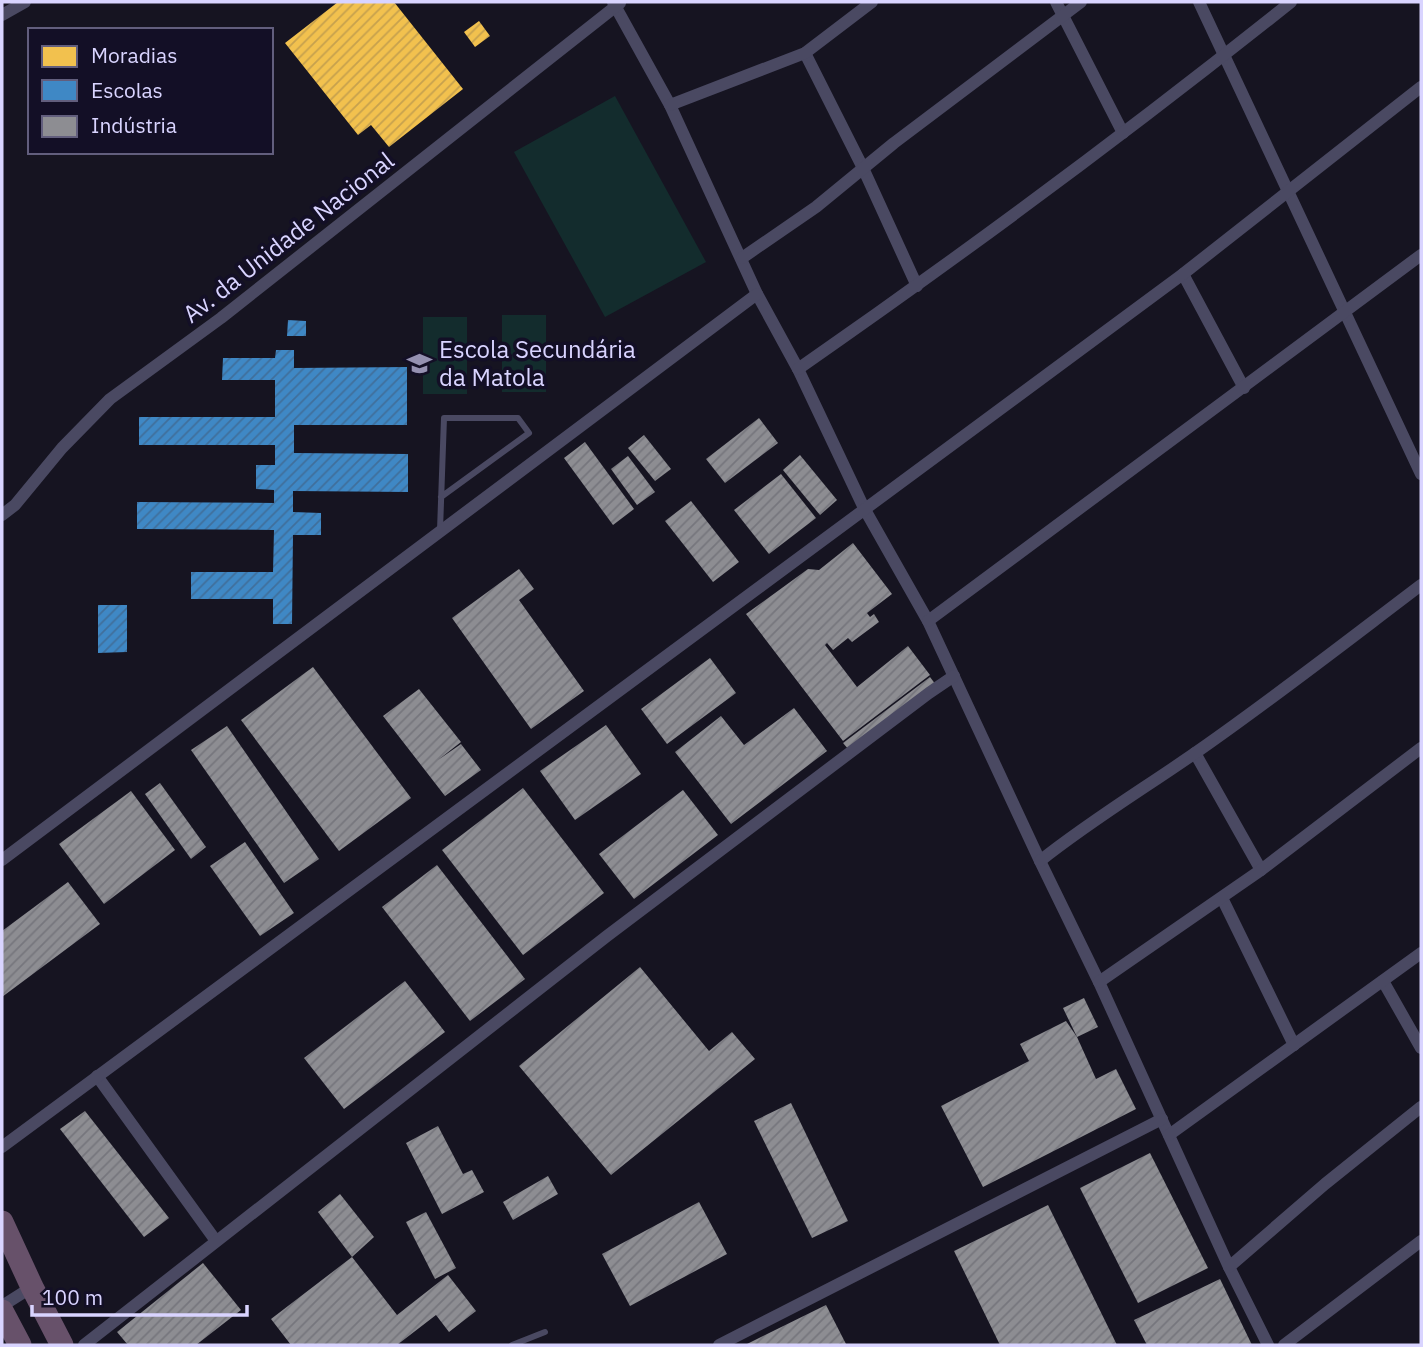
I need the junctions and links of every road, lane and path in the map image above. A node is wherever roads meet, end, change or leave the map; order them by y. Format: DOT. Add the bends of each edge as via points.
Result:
graph roads {
  1 [pos="25,2"];
  2 [pos="872,2"];
  3 [pos="1056,2"];
  4 [pos="1081,2"];
  5 [pos="1199,2"];
  6 [pos="1291,2"];
  7 [pos="617,3"];
  8 [pos="2,15"];
  9 [pos="1063,15"];
  10 [pos="805,53"];
  11 [pos="1225,55"];
  12 [pos="1421,88"];
  13 [pos="670,105"];
  14 [pos="1123,133"];
  15 [pos="863,168"];
  16 [pos="1288,193"];
  17 [pos="1421,255"];
  18 [pos="742,258"];
  19 [pos="1182,274"];
  20 [pos="917,286"];
  21 [pos="757,294"];
  22 [pos="1346,310"];
  23 [pos="798,369"];
  24 [pos="1244,388"];
  25 [pos="1421,474"];
  26 [pos="441,497"];
  27 [pos="864,508"];
  28 [pos="2,515"];
  29 [pos="439,532"];
  30 [pos="1421,585"];
  31 [pos="928,621"];
  32 [pos="954,676"];
  33 [pos="1421,748"];
  34 [pos="1195,753"];
  35 [pos="2,860"];
  36 [pos="1040,861"];
  37 [pos="1261,870"];
  38 [pos="1222,898"];
  39 [pos="1421,953"];
  40 [pos="1383,981"];
  41 [pos="1099,982"];
  42 [pos="1294,1045"];
  43 [pos="1421,1048"];
  44 [pos="97,1076"];
  45 [pos="1421,1107"];
  46 [pos="1162,1119"];
  47 [pos="1169,1135"];
  48 [pos="2,1147"];
  49 [pos="2,1222"];
  50 [pos="216,1241"];
  51 [pos="1421,1241"];
  52 [pos="1229,1267"];
  53 [pos="32,1287"];
  54 [pos="2,1306"];
  55 [pos="2,1311"];
  56 [pos="545,1332"];
  57 [pos="20,1345"];
  58 [pos="62,1345"];
  59 [pos="84,1345"];
  60 [pos="512,1345"];
  61 [pos="719,1345"];
  62 [pos="1268,1345"];
  63 [pos="1284,1345"];
  1 -- 8 [label="street"];
  2 -- 10 [label="street"];
  3 -- 9 [label="street"];
  4 -- 9 [label="street"];
  5 -- 11 [label="street"];
  6 -- 11 [label="street"];
  7 -- 13 [label="street"];
  7 -- 28 [label="street, Av. da Unidade Nacional" via="220,318 110,399"];
  9 -- 14 [label="street"];
  9 -- 15 [label="street"];
  10 -- 13 [label="street"];
  10 -- 15 [label="street"];
  11 -- 14 [label="street"];
  11 -- 16 [label="street"];
  12 -- 16 [label="street"];
  13 -- 18 [label="street"];
  14 -- 20 [label="street"];
  15 -- 18 [label="street"];
  15 -- 20 [label="street"];
  16 -- 19 [label="street"];
  16 -- 22 [label="street"];
  17 -- 22 [label="street"];
  18 -- 21 [label="street"];
  19 -- 24 [label="street"];
  19 -- 27 [label="street"];
  20 -- 23 [label="street"];
  21 -- 23 [label="street"];
  21 -- 29 [label="street"];
  22 -- 24 [label="street"];
  22 -- 25 [label="street"];
  23 -- 27 [label="street"];
  24 -- 31 [label="street"];
  26 -- 26 [label="lane" via="444,418 518,418 528,433"];
  26 -- 29 [label="lane"];
  27 -- 31 [label="street"];
  27 -- 44 [label="street"];
  29 -- 35 [label="street"];
  30 -- 34 [label="street"];
  31 -- 32 [label="street"];
  32 -- 36 [label="street"];
  32 -- 50 [label="street" via="607,936"];
  33 -- 37 [label="street"];
  34 -- 36 [label="street"];
  34 -- 37 [label="street"];
  36 -- 41 [label="street"];
  37 -- 38 [label="street"];
  38 -- 41 [label="street"];
  38 -- 42 [label="street"];
  39 -- 40 [label="street"];
  40 -- 42 [label="street"];
  40 -- 43 [label="street"];
  41 -- 46 [label="street"];
  42 -- 47 [label="street"];
  44 -- 48 [label="street"];
  44 -- 50 [label="street"];
  45 -- 52 [label="street"];
  46 -- 47 [label="street"];
  46 -- 61 [label="street"];
  47 -- 52 [label="street"];
  49 -- 53 [label="highway"];
  50 -- 59 [label="street"];
  51 -- 63 [label="street"];
  52 -- 62 [label="street"];
  53 -- 54 [label="street"];
  53 -- 58 [label="highway"];
  55 -- 57 [label="highway"];
  56 -- 60 [label="lane"];
}
